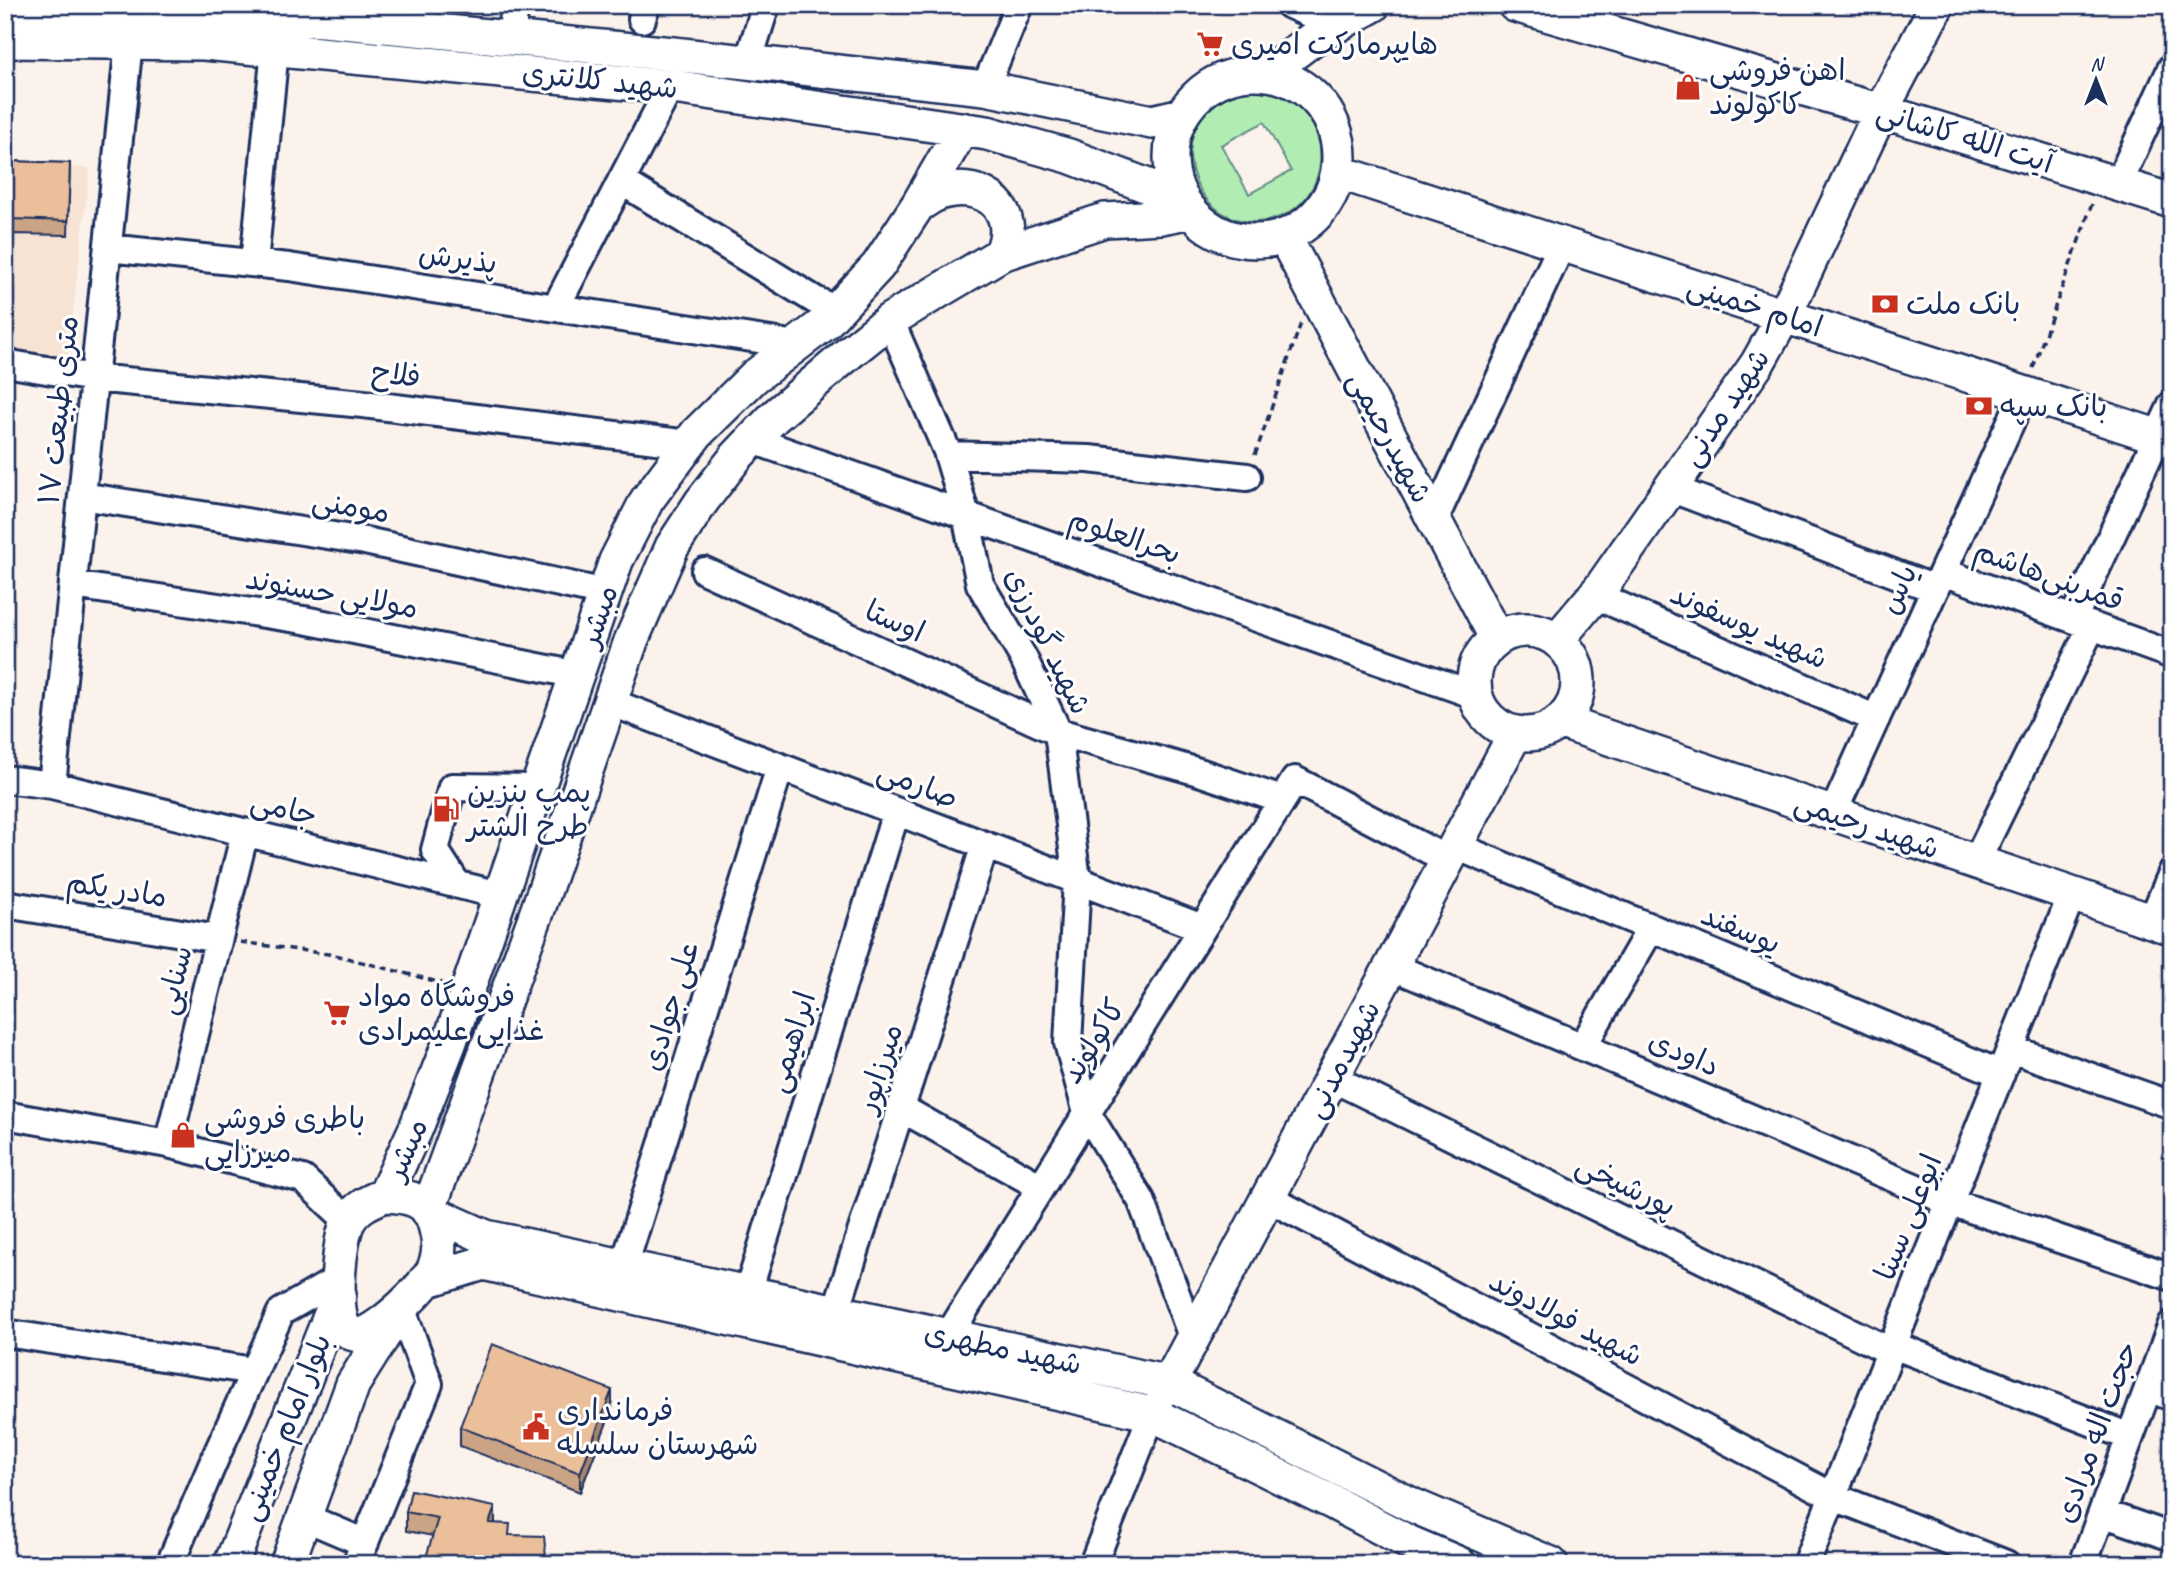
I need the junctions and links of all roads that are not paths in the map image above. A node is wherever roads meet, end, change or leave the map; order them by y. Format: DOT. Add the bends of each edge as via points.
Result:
graph roads {
  1 [pos="515,5"];
  2 [pos="766,5"];
  3 [pos="1018,5"];
  4 [pos="1290,5"];
  5 [pos="1373,5"];
  6 [pos="1515,5"];
  7 [pos="1937,5"];
  8 [pos="200,10"];
  9 [pos="5,11"];
  10 [pos="356,14"];
  11 [pos="1335,25"];
  12 [pos="511,38"];
  13 [pos="5,41"];
  14 [pos="129,42"];
  15 [pos="275,49"];
  16 [pos="748,62"];
  17 [pos="2172,67"];
  18 [pos="1266,74"];
  19 [pos="670,87"];
  20 [pos="985,88"];
  21 [pos="1881,111"];
  22 [pos="1182,115"];
  23 [pos="962,129"];
  24 [pos="1338,172"];
  25 [pos="621,181"];
  26 [pos="2109,181"];
  27 [pos="2172,201"];
  28 [pos="918,205"];
  29 [pos="1186,205"];
  30 [pos="1284,236"];
  31 [pos="1562,244"];
  32 [pos="108,248"];
  33 [pos="1001,254"];
  34 [pos="254,263"];
  35 [pos="556,307"];
  36 [pos="837,310"];
  37 [pos="1784,316"];
  38 [pos="890,320"];
  39 [pos="796,345"];
  40 [pos="5,363"];
  41 [pos="94,378"];
  42 [pos="2024,393"];
  43 [pos="2172,405"];
  44 [pos="2165,439"];
  45 [pos="753,440"];
  46 [pos="689,444"];
  47 [pos="948,455"];
  48 [pos="1247,477"];
  49 [pos="1670,488"];
  50 [pos="82,496"];
  51 [pos="967,515"];
  52 [pos="1434,520"];
  53 [pos="705,571"];
  54 [pos="1939,580"];
  55 [pos="73,585"];
  56 [pos="606,593"];
  57 [pos="1595,595"];
  58 [pos="2082,622"];
  59 [pos="1497,639"];
  60 [pos="1557,639"];
  61 [pos="2172,655"];
  62 [pos="578,675"];
  63 [pos="1475,695"];
  64 [pos="610,702"];
  65 [pos="1876,719"];
  66 [pos="1562,722"];
  67 [pos="1058,732"];
  68 [pos="1515,734"];
  69 [pos="780,767"];
  70 [pos="5,779"];
  71 [pos="52,785"];
  72 [pos="538,788"];
  73 [pos="1288,790"];
  74 [pos="896,811"];
  75 [pos="1833,813"];
  76 [pos="245,832"];
  77 [pos="985,845"];
  78 [pos="1452,853"];
  79 [pos="1976,862"];
  80 [pos="2172,873"];
  81 [pos="1077,880"];
  82 [pos="457,884"];
  83 [pos="2072,894"];
  84 [pos="500,895"];
  85 [pos="5,904"];
  86 [pos="2162,925"];
  87 [pos="1202,928"];
  88 [pos="1651,928"];
  89 [pos="218,939"];
  90 [pos="1391,966"];
  91 [pos="1583,1046"];
  92 [pos="2011,1049"];
  93 [pos="2001,1074"];
  94 [pos="1332,1078"];
  95 [pos="2172,1105"];
  96 [pos="901,1108"];
  97 [pos="1087,1113"];
  98 [pos="5,1115"];
  99 [pos="168,1144"];
  100 [pos="1041,1187"];
  101 [pos="386,1195"];
  102 [pos="1268,1198"];
  103 [pos="1950,1202"];
  104 [pos="428,1211"];
  105 [pos="348,1221"];
  106 [pos="624,1265"];
  107 [pos="2172,1277"];
  108 [pos="425,1281"];
  109 [pos="340,1284"];
  110 [pos="748,1292"];
  111 [pos="401,1307"];
  112 [pos="836,1311"];
  113 [pos="2172,1324"];
  114 [pos="5,1333"];
  115 [pos="948,1336"];
  116 [pos="1193,1339"];
  117 [pos="1892,1348"];
  118 [pos="254,1371"];
  119 [pos="1169,1383"];
  120 [pos="2160,1392"];
  121 [pos="1152,1414"];
  122 [pos="2130,1437"];
  123 [pos="1832,1496"];
  124 [pos="2102,1513"];
  125 [pos="304,1517"];
  126 [pos="2172,1537"];
  127 [pos="360,1554"];
  128 [pos="170,1564"];
  129 [pos="231,1564"];
  130 [pos="287,1564"];
  131 [pos="1093,1564"];
  132 [pos="1459,1564"];
  133 [pos="1552,1564"];
  134 [pos="1806,1564"];
  135 [pos="2006,1564"];
  136 [pos="2083,1564"];
  1 -- 12 [label="street"];
  2 -- 16 [label="street"];
  3 -- 20 [label="street"];
  4 -- 11 [label="street"];
  5 -- 11 [label="main road"];
  6 -- 21 [label="main road, آیت الله کاشانی"];
  7 -- 21 [label="main road, شهید مدنی"];
  8 -- 9 [label="main road, شهید کلانتری"];
  8 -- 10 [label="main road, شهید کلانتری"];
  10 -- 12 [label="main road, شهید کلانتری"];
  11 -- 18 [label="main road"];
  12 -- 16 [label="main road, شهید کلانتری"];
  13 -- 14 [label="main road, شهید کلانتری"];
  14 -- 15 [label="main road, شهید کلانتری"];
  14 -- 32 [label="street, ۱۷ متری طبیعت"];
  15 -- 19 [label="main road, شهید کلانتری"];
  15 -- 34 [label="street"];
  16 -- 20 [label="main road, شهید کلانتری"];
  17 -- 26 [label="street"];
  18 -- 22 [label="main road" via="1241,74 1218,82 1197,96"];
  18 -- 24 [label="main road" via="1292,81 1314,97 1330,119 1339,144"];
  19 -- 23 [label="main road, شهید کلانتری"];
  19 -- 25 [label="street"];
  20 -- 22 [label="main road, شهید کلانتری" via="1152,122"];
  21 -- 26 [label="main road, آیت الله کاشانی"];
  21 -- 37 [label="main road, شهید مدنی"];
  22 -- 29 [label="main road" via="1171,157 1174,179"];
  23 -- 28 [label="main road, مبشر"];
  23 -- 29 [label="main road, شهید کلانتری" via="1069,156"];
  24 -- 30 [label="main road" via="1328,199 1309,221"];
  24 -- 31 [label="main road, امام خمینی"];
  25 -- 35 [label="street"];
  25 -- 36 [label="street"];
  26 -- 27 [label="main road, آیت الله کاشانی"];
  28 -- 33 [label="main road" via="942,192 969,189 983,193 997,203 1008,223"];
  28 -- 36 [label="main road, مبشر" via="878,266"];
  29 -- 30 [label="main road" via="1210,228 1233,238 1259,241"];
  29 -- 33 [label="main road" via="1161,217 1105,220"];
  30 -- 52 [label="main road, شهیدرحیمی"];
  31 -- 37 [label="main road, امام خمینی"];
  31 -- 52 [label="street"];
  32 -- 34 [label="street, پذیرش"];
  32 -- 41 [label="street, ۱۷ متری طبیعت"];
  33 -- 38 [label="main road"];
  34 -- 35 [label="street, پذیرش"];
  35 -- 39 [label="street, پذیرش"];
  36 -- 39 [label="main road, مبشر"];
  37 -- 42 [label="main road, امام خمینی"];
  37 -- 49 [label="main road, شهید مدنی"];
  38 -- 45 [label="main road"];
  38 -- 47 [label="street, شهید گودرزی"];
  39 -- 46 [label="main road, مبشر" via="754,377"];
  40 -- 41 [label="street, فلاح"];
  41 -- 46 [label="street, فلاح" via="363,404"];
  41 -- 50 [label="street, ۱۷ متری طبیعت"];
  42 -- 44 [label="main road, امام خمینی"];
  42 -- 54 [label="street, یاس"];
  43 -- 44 [label="street"];
  44 -- 58 [label="street"];
  45 -- 51 [label="street, بحرالعلوم"];
  45 -- 64 [label="main road" via="702,501 672,547"];
  46 -- 56 [label="main road, مبشر" via="647,500 616,561"];
  47 -- 48 [label="street" via="1089,460"];
  47 -- 51 [label="street, شهید گودرزی"];
  49 -- 54 [label="street, قمربنی‌هاشم"];
  49 -- 57 [label="main road, شهید مدنی"];
  50 -- 55 [label="street, ۱۷ متری طبیعت"];
  50 -- 56 [label="street, مومنی" via="365,541"];
  51 -- 63 [label="street, بحرالعلوم"];
  51 -- 67 [label="street, شهید گودرزی" via="980,584 1023,657"];
  52 -- 59 [label="main road, شهیدرحیمی"];
  53 -- 67 [label="street, اوستا"];
  54 -- 58 [label="street, قمربنی‌هاشم"];
  54 -- 65 [label="street, یاس"];
  55 -- 62 [label="street, مولایی حسنوند" via="304,620"];
  55 -- 71 [label="street, ۱۷ متری طبیعت"];
  56 -- 62 [label="main road, مبشر"];
  57 -- 60 [label="main road, شهید مدنی"];
  57 -- 65 [label="street, شهید یوسفوند"];
  58 -- 61 [label="street, قمربنی‌هاشم"];
  58 -- 79 [label="street"];
  59 -- 60 [label="main road" via="1527,630"];
  59 -- 63 [label="main road" via="1477,663"];
  60 -- 66 [label="main road" via="1572,657 1579,679 1578,695"];
  62 -- 72 [label="main road, مبشر"];
  63 -- 68 [label="main road" via="1489,720"];
  64 -- 69 [label="street, صارمی"];
  64 -- 104 [label="main road"];
  65 -- 75 [label="street, یاس"];
  66 -- 68 [label="main road" via="1548,731"];
  66 -- 75 [label="main road, شهید رحیمی"];
  67 -- 73 [label="street, اوستا" via="1199,772"];
  67 -- 81 [label="street, شهید گودرزی"];
  68 -- 78 [label="main road, شهیدمدنی"];
  69 -- 74 [label="street, صارمی"];
  69 -- 106 [label="street, علی جوادی"];
  70 -- 71 [label="street, جامی"];
  71 -- 76 [label="street, جامی"];
  72 -- 82 [label="street" via="452,787 435,850"];
  72 -- 84 [label="main road, مبشر"];
  73 -- 78 [label="street, یوسفند"];
  73 -- 87 [label="street, کاکولوند"];
  74 -- 77 [label="street, صارمی"];
  74 -- 110 [label="street, ابراهیمی"];
  75 -- 79 [label="main road, شهید رحیمی"];
  76 -- 82 [label="street, جامی"];
  76 -- 89 [label="street, سنایی"];
  77 -- 81 [label="street, صارمی"];
  77 -- 96 [label="street, میرزاپور"];
  78 -- 88 [label="street, یوسفند"];
  78 -- 90 [label="main road, شهیدمدنی"];
  79 -- 83 [label="main road, شهید رحیمی"];
  80 -- 86 [label="street"];
  81 -- 87 [label="street, صارمی"];
  81 -- 97 [label="street, شهید گودرزی" via="1068,1043"];
  82 -- 84 [label="street, جامی"];
  83 -- 86 [label="main road, شهید رحیمی"];
  83 -- 92 [label="street, ابوعلی سینا"];
  84 -- 101 [label="main road, مبشر" via="416,1128"];
  85 -- 89 [label="street, مادر یکم"];
  87 -- 97 [label="street, کاکولوند"];
  88 -- 91 [label="street"];
  88 -- 93 [label="street, یوسفند"];
  89 -- 99 [label="street, سنایی"];
  90 -- 91 [label="street, داودی"];
  90 -- 94 [label="main road, شهیدمدنی"];
  91 -- 103 [label="street, داودی"];
  92 -- 93 [label="street, ابوعلی سینا"];
  92 -- 95 [label="street"];
  93 -- 103 [label="street, ابوعلی سینا"];
  94 -- 102 [label="main road, شهیدمدنی"];
  94 -- 117 [label="street, پورشیخی"];
  96 -- 100 [label="street"];
  96 -- 112 [label="street, میرزاپور"];
  97 -- 100 [label="street, کاکولوند"];
  97 -- 116 [label="street, شهید گودرزی" via="1141,1200"];
  98 -- 99 [label="street"];
  99 -- 105 [label="street" via="303,1179"];
  100 -- 115 [label="street, کاکولوند"];
  101 -- 104 [label="main road" via="409,1196"];
  101 -- 105 [label="main road" via="365,1202"];
  102 -- 116 [label="main road, شهیدمدنی"];
  102 -- 123 [label="street, شهید فولادوند"];
  103 -- 107 [label="street, داودی"];
  103 -- 117 [label="street, ابوعلی سینا"];
  104 -- 106 [label="main road, شهید مطهری" via="486,1237"];
  104 -- 108 [label="main road" via="440,1245 434,1269"];
  105 -- 109 [label="main road" via="341,1242"];
  106 -- 110 [label="main road, شهید مطهری"];
  108 -- 111 [label="main road"];
  108 -- 121 [label="main road, شهید مطهری" via="483,1263"];
  109 -- 111 [label="main road" via="342,1323 349,1333 370,1332"];
  109 -- 118 [label="street" via="281,1312"];
  109 -- 129 [label="main road, بلوار امام خمینی"];
  110 -- 112 [label="main road, شهید مطهری"];
  111 -- 125 [label="main road, بلوار امام خمینی" via="354,1384"];
  111 -- 127 [label="street" via="429,1384"];
  112 -- 115 [label="main road, شهید مطهری"];
  113 -- 120 [label="street, حجت اله مرادی"];
  114 -- 118 [label="street"];
  115 -- 119 [label="main road, شهید مطهری"];
  116 -- 119 [label="main road, شهیدمدنی"];
  117 -- 122 [label="street, پورشیخی"];
  117 -- 123 [label="street, ابوعلی سینا"];
  118 -- 128 [label="street"];
  119 -- 121 [label="street"];
  119 -- 133 [label="main road, شهید مطهری" via="1414,1506"];
  120 -- 122 [label="street, حجت اله مرادی"];
  121 -- 131 [label="street"];
  121 -- 132 [label="main road, شهید مطهری"];
  122 -- 124 [label="street, حجت اله مرادی"];
  123 -- 134 [label="street, ابوعلی سینا"];
  123 -- 135 [label="street, شهید فولادوند"];
  124 -- 126 [label="street"];
  124 -- 136 [label="street, حجت اله مرادی"];
  125 -- 127 [label="street"];
  125 -- 130 [label="main road, بلوار امام خمینی"];
}
